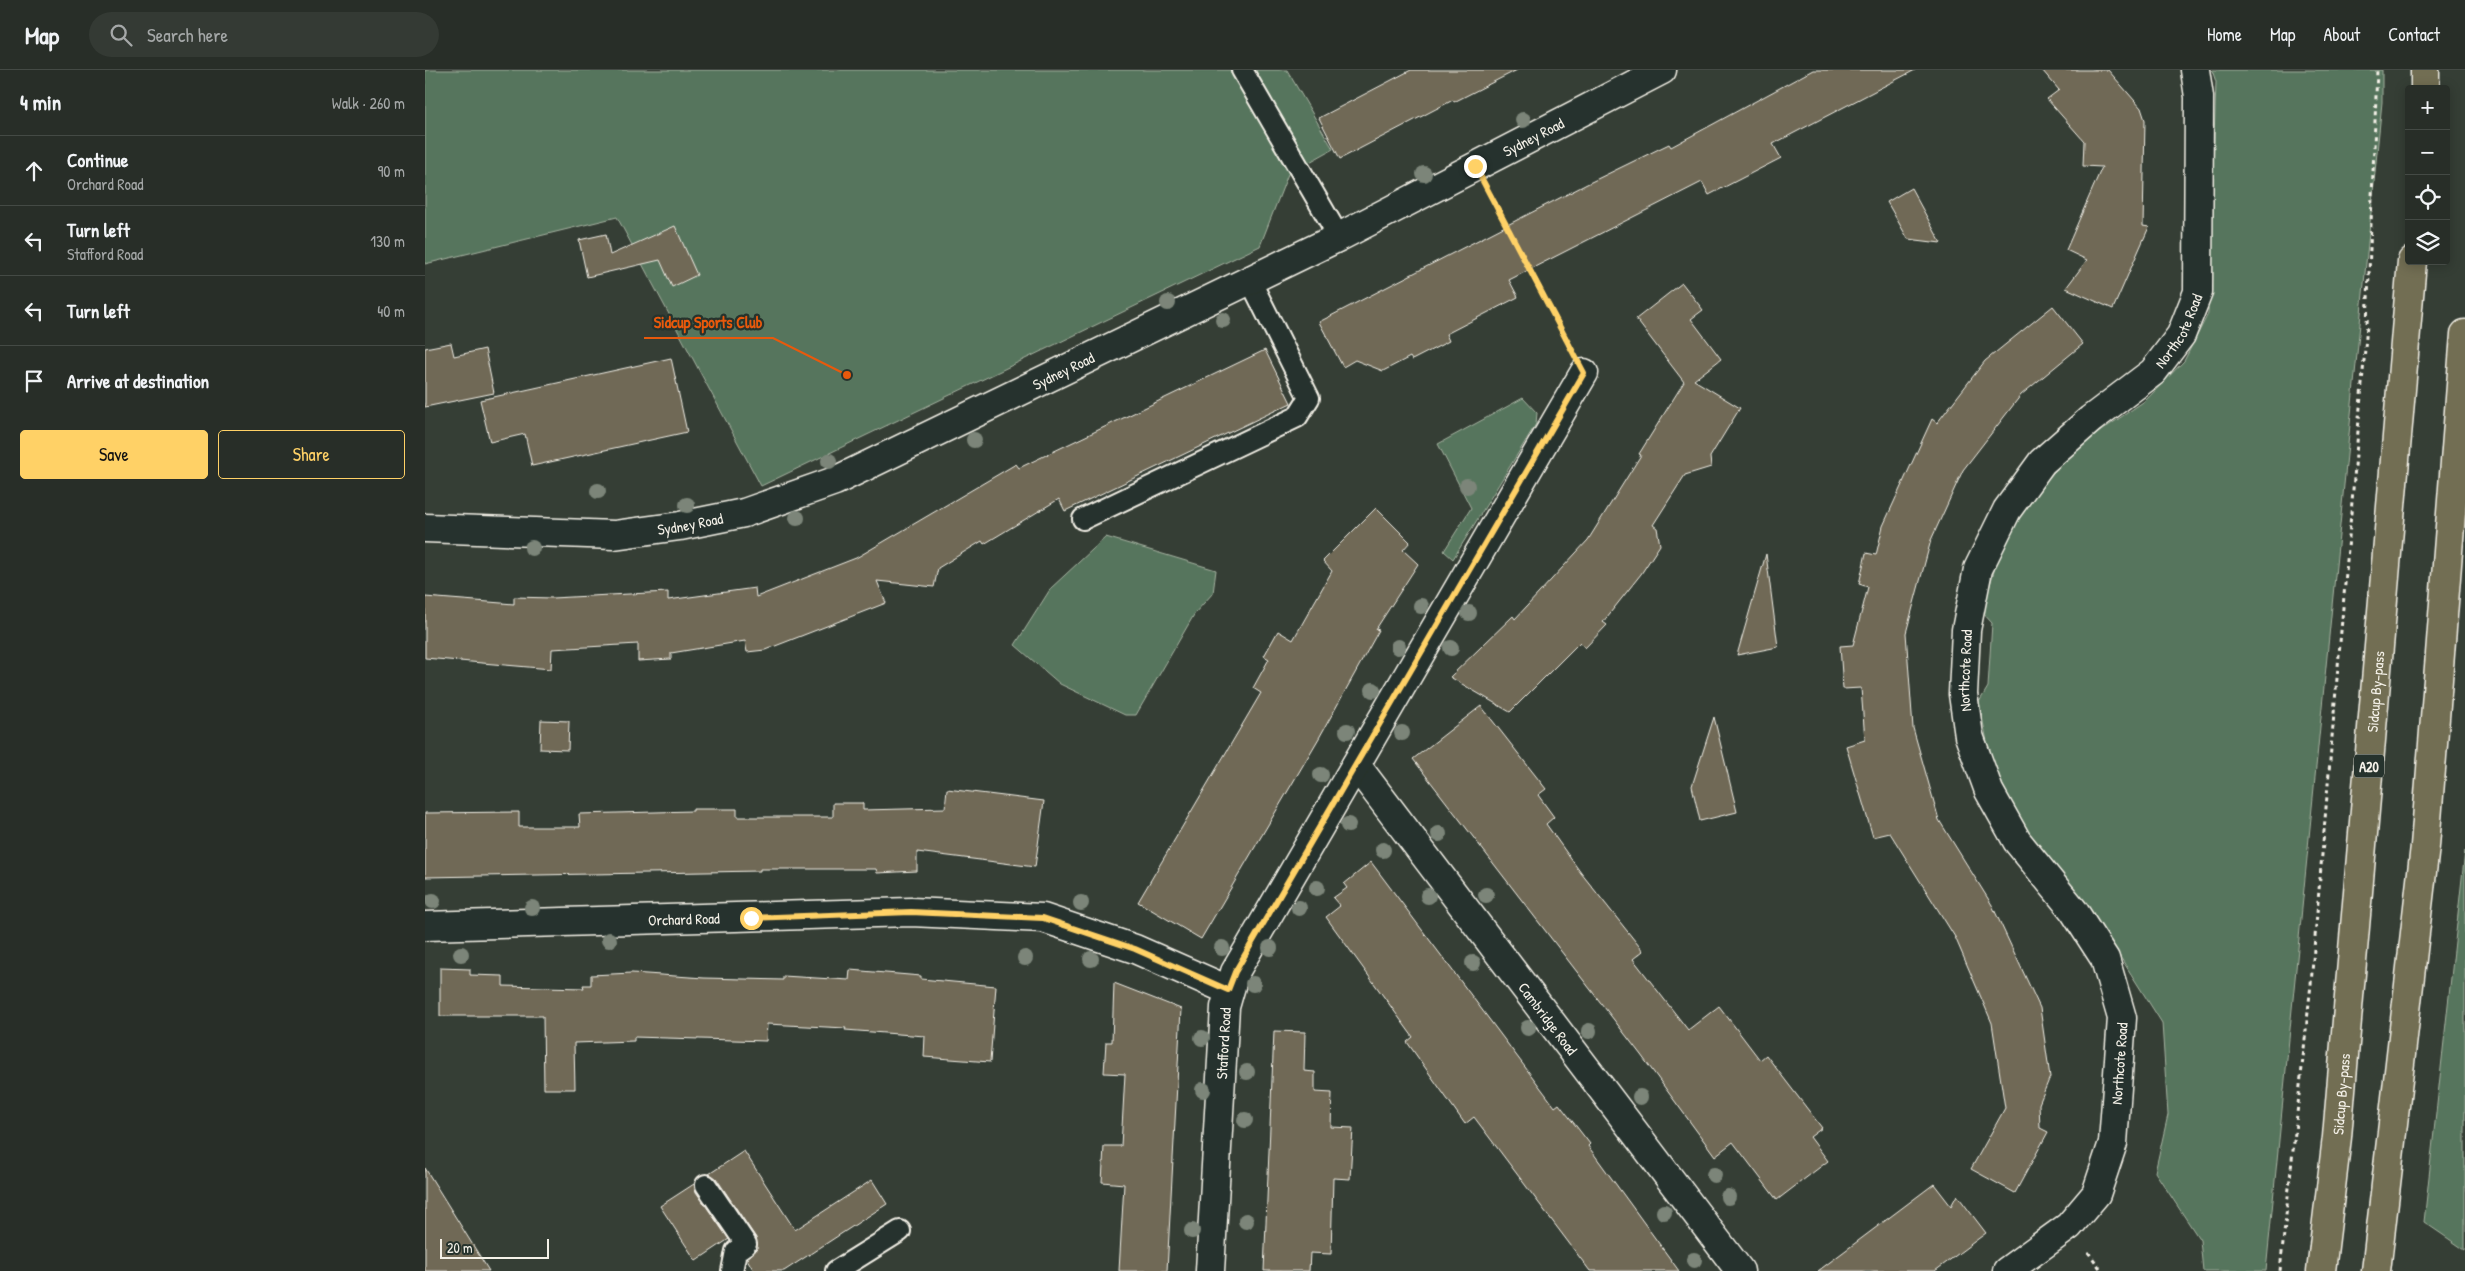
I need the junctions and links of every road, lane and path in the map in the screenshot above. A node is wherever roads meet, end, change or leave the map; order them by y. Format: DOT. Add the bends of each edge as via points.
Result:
graph roads {
  1 [pos="1242,70"];
  2 [pos="1662,70"];
  3 [pos="2195,70"];
  4 [pos="2377,70"];
  5 [pos="2425,70"];
  6 [pos="2425,85"];
  7 [pos="1475,166"];
  8 [pos="1339,237"];
  9 [pos="2412,265"];
  10 [pos="1250,280"];
  11 [pos="2465,334"];
  12 [pos="1584,373"];
  13 [pos="1083,519"];
  14 [pos="425,528"];
  15 [pos="1356,765"];
  16 [pos="425,926"];
  17 [pos="1228,990"];
  18 [pos="706,1185"];
  19 [pos="899,1231"];
  20 [pos="732,1271"];
  21 [pos="836,1271"];
  22 [pos="1210,1271"];
  23 [pos="1740,1271"];
  24 [pos="2007,1271"];
  25 [pos="2280,1271"];
  26 [pos="2321,1271"];
  27 [pos="2376,1271"];
  1 -- 8 [label="lane"];
  2 -- 7 [label="street, Sydney Road"];
  3 -- 24 [label="street, Northcote Road" via="2199,98 2198,292 2181,334 2153,372 2042,462 2007,510 1978,569 1966,630 1963,694 1969,736 1989,791 2017,841 2074,911 2105,959 2122,1018 2113,1143 2096,1194 2069,1226"];
  4 -- 25 [label="path" via="2367,325 2311,984"];
  5 -- 6 [label="highway"];
  7 -- 8 [label="street, Sydney Road"];
  7 -- 12 [label="path"];
  8 -- 10 [label="street, Sydney Road"];
  9 -- 26 [label="highway, Sidcup By-pass / A20" via="2337,1137"];
  10 -- 13 [label="lane" via="1309,398 1297,417"];
  10 -- 14 [label="street, Sydney Road" via="835,481 744,513 615,535"];
  11 -- 27 [label="highway" via="2425,846"];
  12 -- 15 [label="street, Stafford Road"];
  15 -- 17 [label="street, Stafford Road" via="1235,972"];
  15 -- 23 [label="street, Cambridge Road"];
  16 -- 17 [label="street, Orchard Road" via="911,912 1043,918 1135,949"];
  17 -- 22 [label="street, Stafford Road"];
  18 -- 20 [label="lane" via="746,1244 735,1251"];
  19 -- 21 [label="lane"];
}
